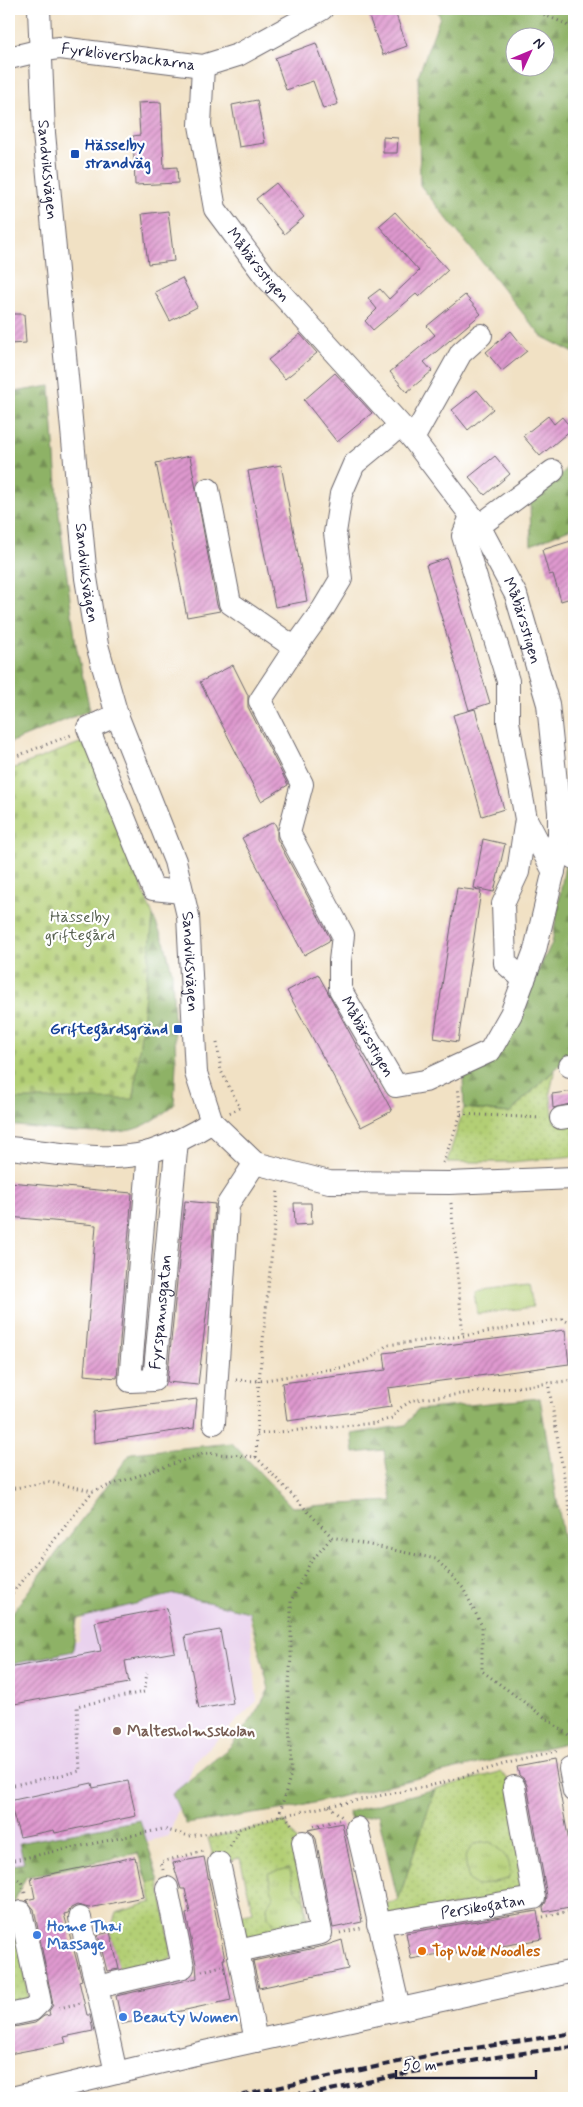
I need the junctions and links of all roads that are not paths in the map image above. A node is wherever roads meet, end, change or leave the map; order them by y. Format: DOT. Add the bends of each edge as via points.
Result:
graph roads {
  1 [pos="39,9"];
  2 [pos="322,9"];
  3 [pos="42,50"];
  4 [pos="9,58"];
  5 [pos="203,66"];
  6 [pos="481,335"];
  7 [pos="406,432"];
  8 [pos="553,471"];
  9 [pos="208,489"];
  10 [pos="475,521"];
  11 [pos="485,607"];
  12 [pos="524,622"];
  13 [pos="295,648"];
  14 [pos="508,682"];
  15 [pos="548,704"];
  16 [pos="117,716"];
  17 [pos="526,819"];
  18 [pos="567,853"];
  19 [pos="554,872"];
  20 [pos="182,892"];
  21 [pos="524,980"];
  22 [pos="212,1122"];
  23 [pos="176,1141"];
  24 [pos="9,1148"];
  25 [pos="149,1152"];
  26 [pos="255,1163"];
  27 [pos="574,1178"];
  28 [pos="214,1423"];
  29 [pos="568,1759"];
  30 [pos="514,1787"];
  31 [pos="574,1791"];
  32 [pos="357,1828"];
  33 [pos="306,1834"];
  34 [pos="219,1863"];
  35 [pos="167,1888"];
  36 [pos="23,1902"];
  37 [pos="80,1918"];
  38 [pos="378,1924"];
  39 [pos="238,1951"];
  40 [pos="574,1971"];
  41 [pos="97,1987"];
  42 [pos="398,2009"];
  43 [pos="9,2015"];
  44 [pos="256,2041"];
  45 [pos="116,2073"];
  46 [pos="12,2098"];
  1 -- 3 [label="street, Sandviksvägen"];
  2 -- 5 [label="street, Fyrklöversbackarna" via="238,55"];
  3 -- 4 [label="street"];
  3 -- 5 [label="street, Fyrklöversbackarna" via="60,48"];
  3 -- 16 [label="street, Sandviksvägen" via="44,133 86,578 97,645"];
  5 -- 7 [label="street, Måbärsstigen" via="200,125 215,209 265,276"];
  6 -- 7 [label="street" via="461,353"];
  7 -- 10 [label="street, Måbärsstigen"];
  7 -- 13 [label="street, Måbärsstigen" via="354,464 341,494 335,533 342,579"];
  8 -- 10 [label="street"];
  9 -- 13 [label="street" via="230,603"];
  10 -- 11 [label="street" via="463,536"];
  10 -- 12 [label="street, Måbärsstigen" via="516,595"];
  11 -- 12 [label="street"];
  11 -- 14 [label="street"];
  12 -- 15 [label="street, Måbärsstigen"];
  13 -- 21 [label="street, Måbärsstigen" via="260,701 302,784 289,833 343,935 340,989 396,1086 425,1081 490,1051 511,1014"];
  14 -- 15 [label="street"];
  14 -- 17 [label="street" via="508,722"];
  15 -- 18 [label="street, Måbärsstigen" via="559,812"];
  16 -- 20 [label="street, Sandviksvägen" via="169,844"];
  16 -- 20 [label="street" via="88,728 153,889"];
  17 -- 19 [label="street"];
  17 -- 21 [label="street" via="518,872 503,904 505,963"];
  18 -- 19 [label="street, Måbärsstigen"];
  19 -- 21 [label="street, Måbärsstigen" via="536,950"];
  20 -- 22 [label="street, Sandviksvägen" via="188,916 196,1073"];
  22 -- 23 [label="street"];
  22 -- 26 [label="street"];
  23 -- 25 [label="street"];
  23 -- 25 [label="street, Fyrspannsgatan" via="154,1380 130,1381"];
  24 -- 25 [label="street" via="107,1158"];
  26 -- 27 [label="street" via="329,1182 446,1173"];
  26 -- 28 [label="street" via="228,1204"];
  29 -- 31 [label="street"];
  30 -- 38 [label="street, Persikogatan" via="534,1898"];
  32 -- 38 [label="street"];
  33 -- 39 [label="street" via="321,1933"];
  34 -- 39 [label="street"];
  35 -- 41 [label="street" via="183,1967"];
  36 -- 43 [label="street" via="40,2002 32,2010"];
  37 -- 41 [label="street"];
  38 -- 42 [label="street"];
  39 -- 44 [label="street"];
  40 -- 42 [label="street"];
  41 -- 45 [label="street"];
  42 -- 44 [label="street"];
  44 -- 45 [label="street"];
  45 -- 46 [label="street"];
}
